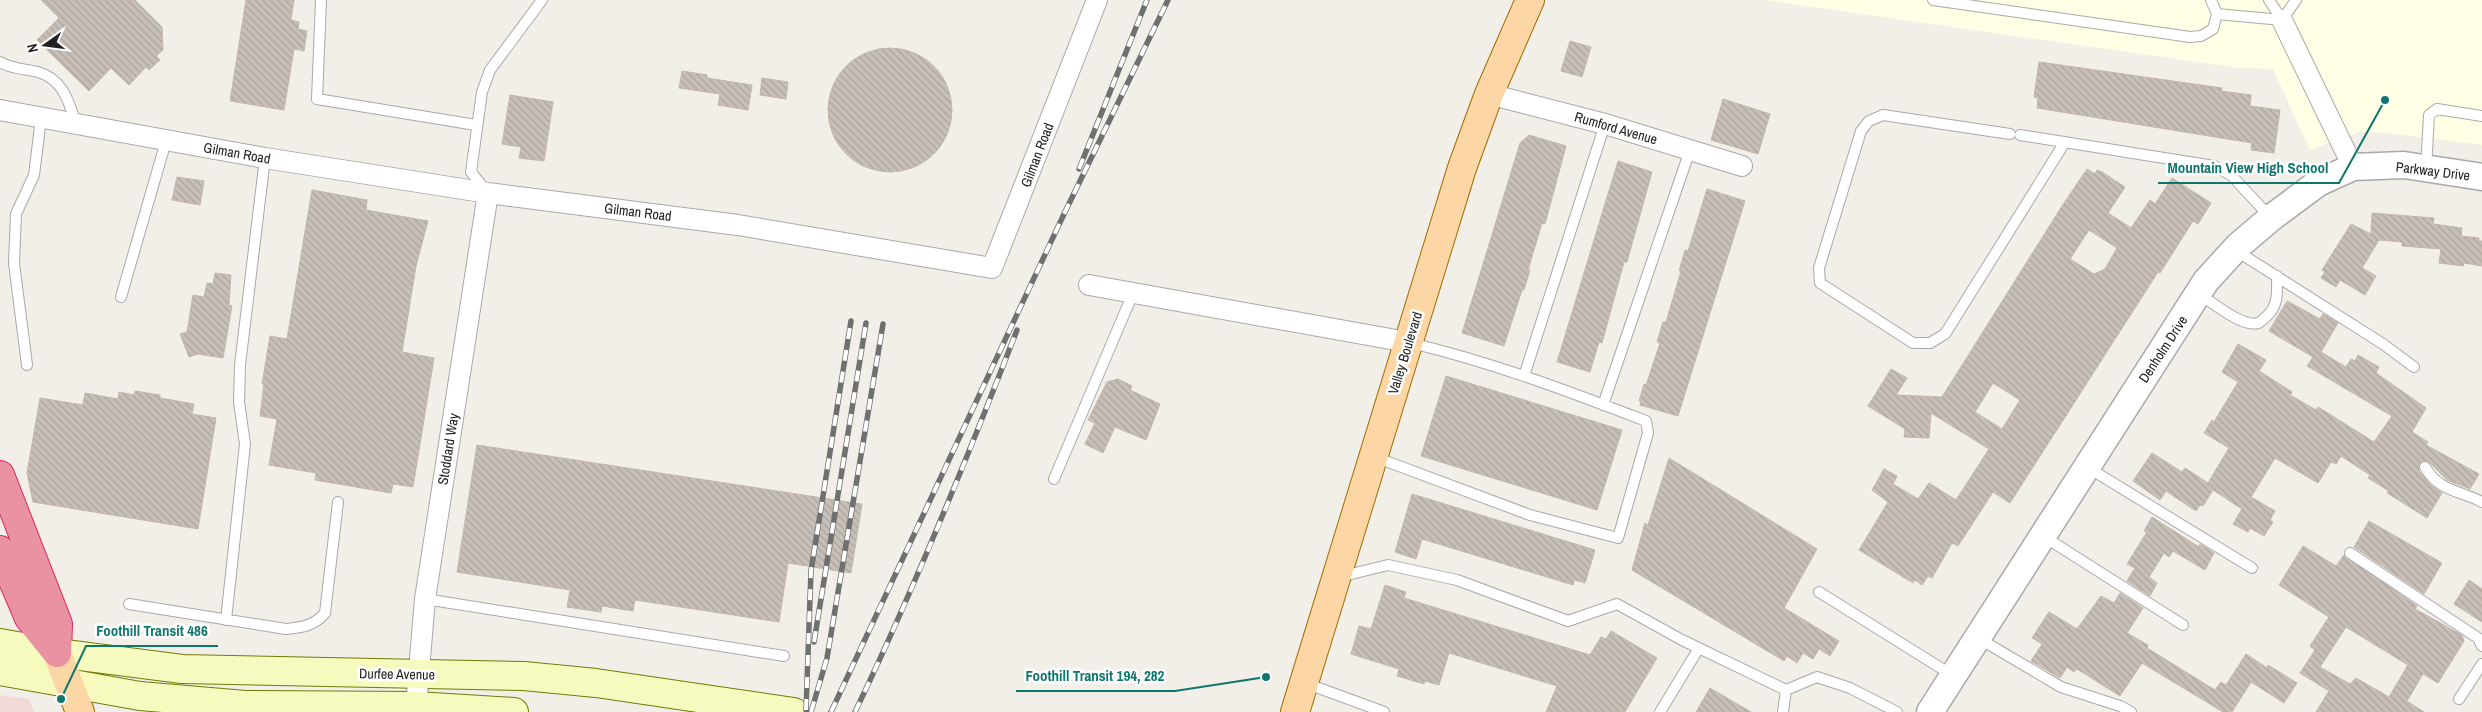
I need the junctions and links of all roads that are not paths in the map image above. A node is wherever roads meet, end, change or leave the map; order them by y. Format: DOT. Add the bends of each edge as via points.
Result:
graph roads {
  1 [pos="321,0"];
  2 [pos="542,0"];
  3 [pos="1097,0"];
  4 [pos="1530,0"];
  5 [pos="1933,0"];
  6 [pos="2211,0"];
  7 [pos="2268,0"];
  8 [pos="2296,0"];
  9 [pos="2217,14"];
  10 [pos="2282,20"];
  11 [pos="0,62"];
  12 [pos="1489,94"];
  13 [pos="0,110"];
  14 [pos="2482,116"];
  15 [pos="42,118"];
  16 [pos="1605,124"];
  17 [pos="76,125"];
  18 [pos="476,125"];
  19 [pos="166,141"];
  20 [pos="2065,142"];
  21 [pos="1690,150"];
  22 [pos="265,158"];
  23 [pos="1742,166"];
  24 [pos="2353,167"];
  25 [pos="2426,169"];
  26 [pos="2482,177"];
  27 [pos="488,193"];
  28 [pos="2271,218"];
  29 [pos="2235,249"];
  30 [pos="2277,276"];
  31 [pos="1089,284"];
  32 [pos="1134,291"];
  33 [pos="2198,294"];
  34 [pos="121,297"];
  35 [pos="1407,342"];
  36 [pos="27,365"];
  37 [pos="2414,367"];
  38 [pos="1524,376"];
  39 [pos="1603,404"];
  40 [pos="1374,457"];
  41 [pos="2087,467"];
  42 [pos="2425,467"];
  43 [pos="0,475"];
  44 [pos="1054,478"];
  45 [pos="338,502"];
  46 [pos="2482,502"];
  47 [pos="2043,536"];
  48 [pos="0,550"];
  49 [pos="2350,553"];
  50 [pos="2252,568"];
  51 [pos="1336,578"];
  52 [pos="1819,592"];
  53 [pos="425,599"];
  54 [pos="129,604"];
  55 [pos="226,620"];
  56 [pos="2183,625"];
  57 [pos="1978,638"];
  58 [pos="0,643"];
  59 [pos="2482,646"];
  60 [pos="1699,648"];
  61 [pos="57,653"];
  62 [pos="784,656"];
  63 [pos="2482,664"];
  64 [pos="1,673"];
  65 [pos="419,675"];
  66 [pos="1953,675"];
  67 [pos="69,683"];
  68 [pos="1304,683"];
  69 [pos="1786,690"];
  70 [pos="2459,699"];
  71 [pos="416,706"];
  72 [pos="1935,710"];
  73 [pos="78,711"];
  74 [pos="514,712"];
  75 [pos="794,712"];
  76 [pos="1295,712"];
  77 [pos="1384,712"];
  78 [pos="1660,712"];
  79 [pos="1783,712"];
  80 [pos="1897,712"];
  81 [pos="2131,712"];
  1 -- 18 [label="lane" via="317,98"];
  2 -- 18 [label="lane" via="490,70"];
  3 -- 27 [label="street, Gilman Road" via="992,268 738,225"];
  4 -- 12 [label="main road, Valley Boulevard"];
  5 -- 9 [label="lane" via="2190,37 2201,36 2213,29"];
  6 -- 9 [label="lane"];
  7 -- 10 [label="lane"];
  8 -- 10 [label="lane"];
  9 -- 10 [label="lane"];
  10 -- 24 [label="street"];
  11 -- 17 [label="lane" via="56,81 65,94"];
  12 -- 16 [label="street, Rumford Avenue"];
  12 -- 35 [label="main road, Valley Boulevard"];
  13 -- 15 [label="street, Gilman Road"];
  14 -- 25 [label="lane" via="2436,109 2429,115"];
  15 -- 17 [label="street, Gilman Road"];
  15 -- 36 [label="lane" via="34,175 16,214 14,263"];
  16 -- 21 [label="street, Rumford Avenue"];
  16 -- 38 [label="lane"];
  17 -- 19 [label="street, Gilman Road"];
  18 -- 27 [label="lane" via="471,172"];
  19 -- 22 [label="street, Gilman Road"];
  19 -- 34 [label="lane"];
  20 -- 20 [label="lane" via="1945,334 1930,343 1913,343 1820,283 1818,268 1861,131 1870,121 1883,115"];
  20 -- 28 [label="lane" via="2214,166 2231,175"];
  21 -- 23 [label="street, Rumford Avenue"];
  21 -- 39 [label="lane"];
  22 -- 27 [label="street, Gilman Road"];
  22 -- 55 [label="lane" via="240,365 239,402 245,444"];
  24 -- 25 [label="street, Parkway Drive"];
  24 -- 28 [label="street, Denholm Drive" via="2318,183"];
  25 -- 26 [label="street, Parkway Drive"];
  27 -- 53 [label="street, Stoddard Way"];
  28 -- 29 [label="street, Denholm Drive"];
  29 -- 30 [label="lane"];
  29 -- 33 [label="street, Denholm Drive"];
  30 -- 33 [label="lane" via="2277,301 2258,323 2248,324 2237,319"];
  30 -- 37 [label="lane"];
  31 -- 32 [label="street"];
  32 -- 35 [label="street"];
  32 -- 44 [label="lane"];
  33 -- 41 [label="street, Denholm Drive"];
  35 -- 38 [label="lane" via="1463,355"];
  35 -- 40 [label="main road, Valley Boulevard"];
  38 -- 39 [label="lane"];
  39 -- 40 [label="lane" via="1646,421 1648,433 1618,538 1530,515"];
  40 -- 51 [label="main road, Valley Boulevard"];
  41 -- 47 [label="street, Denholm Drive"];
  41 -- 50 [label="lane"];
  42 -- 46 [label="lane" via="2431,478 2459,494"];
  43 -- 61 [label="highway" via="58,624"];
  45 -- 55 [label="lane" via="325,613 318,622 286,629"];
  47 -- 56 [label="lane"];
  47 -- 57 [label="street, Denholm Drive"];
  48 -- 61 [label="highway" via="29,618"];
  49 -- 59 [label="lane" via="2478,638"];
  51 -- 60 [label="lane" via="1388,566 1457,580 1568,621 1617,604"];
  51 -- 68 [label="main road, Valley Boulevard"];
  52 -- 66 [label="lane"];
  53 -- 62 [label="lane"];
  53 -- 65 [label="street, Stoddard Way"];
  54 -- 55 [label="lane"];
  57 -- 66 [label="street, Denholm Drive"];
  57 -- 81 [label="lane" via="2061,687"];
  58 -- 61 [label="main road, Durfee Avenue"];
  60 -- 69 [label="lane"];
  60 -- 78 [label="lane"];
  61 -- 65 [label="main road, Durfee Avenue" via="182,670"];
  61 -- 67 [label="main road"];
  63 -- 70 [label="lane"];
  64 -- 67 [label="main road"];
  65 -- 71 [label="street, Stoddard Way"];
  65 -- 75 [label="main road, Durfee Avenue" via="524,676 596,682"];
  66 -- 72 [label="street, Denholm Drive"];
  67 -- 71 [label="main road" via="140,696 246,705"];
  67 -- 73 [label="main road"];
  68 -- 76 [label="main road, Valley Boulevard"];
  68 -- 77 [label="lane"];
  69 -- 79 [label="lane"];
  69 -- 80 [label="lane" via="1817,677 1850,688"];
  71 -- 74 [label="main road"];
}
